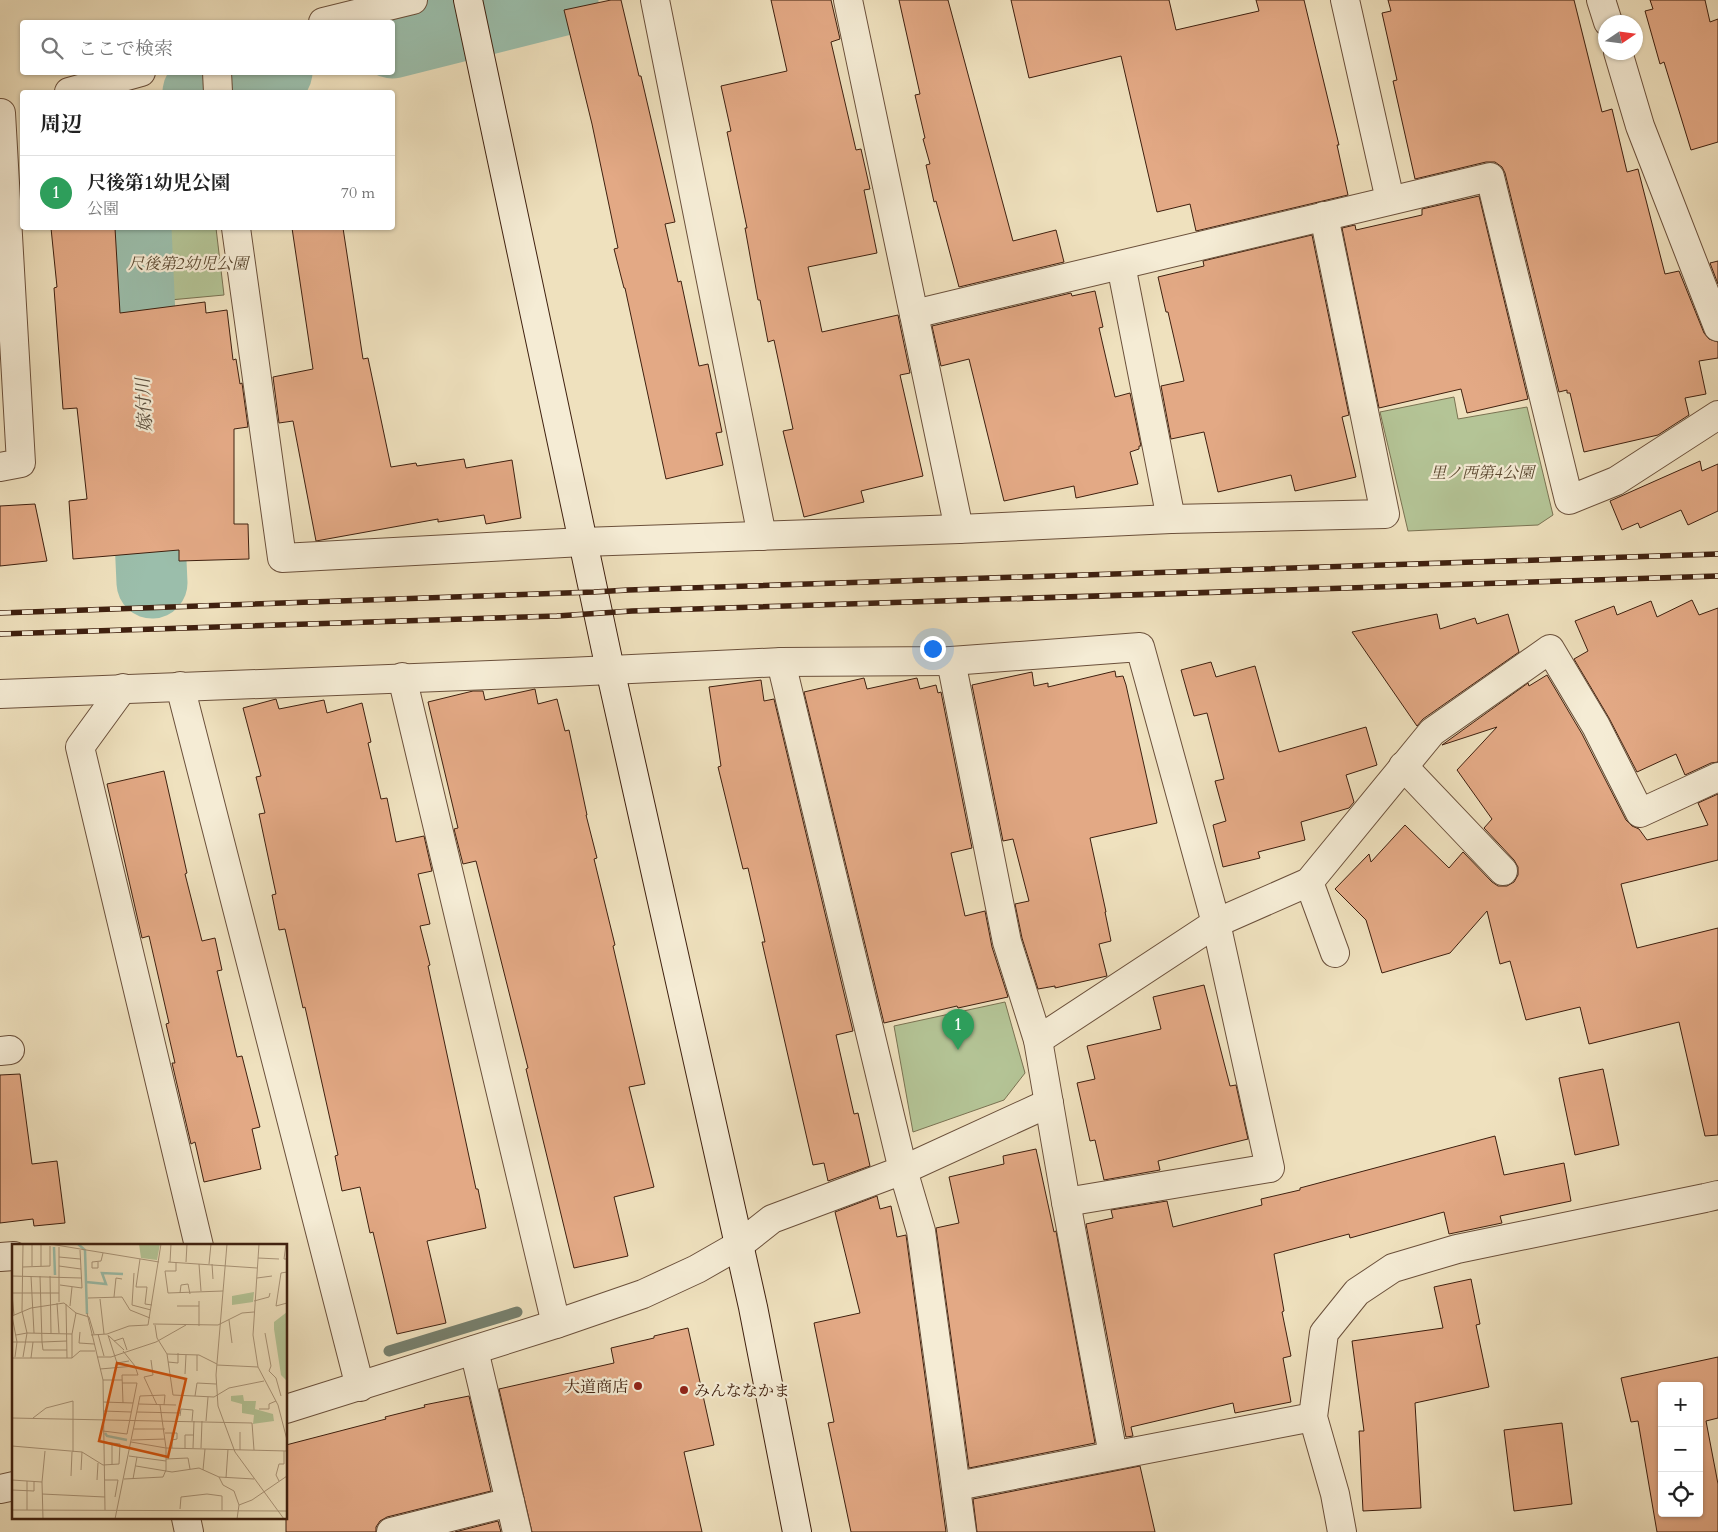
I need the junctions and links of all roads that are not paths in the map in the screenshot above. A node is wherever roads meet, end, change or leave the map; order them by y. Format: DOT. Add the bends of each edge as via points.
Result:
graph roads {
  1 [pos="413,0"];
  2 [pos="468,0"];
  3 [pos="655,0"];
  4 [pos="848,0"];
  5 [pos="1345,0"];
  6 [pos="1601,0"];
  7 [pos="1606,15"];
  8 [pos="331,20"];
  9 [pos="1620,60"];
  10 [pos="130,75"];
  11 [pos="217,75"];
  12 [pos="76,90"];
  13 [pos="218,90"];
  14 [pos="8,110"];
  15 [pos="1390,200"];
  16 [pos="1324,216"];
  17 [pos="236,230"];
  18 [pos="1121,265"];
  19 [pos="5,295"];
  20 [pos="914,314"];
  21 [pos="1718,328"];
  22 [pos="1718,415"];
  23 [pos="0,468"];
  24 [pos="1171,519"];
  25 [pos="959,529"];
  26 [pos="762,536"];
  27 [pos="583,542"];
  28 [pos="952,660"];
  29 [pos="781,662"];
  30 [pos="610,670"];
  31 [pos="402,677"];
  32 [pos="180,686"];
  33 [pos="123,688"];
  34 [pos="0,694"];
  35 [pos="1403,766"];
  36 [pos="1718,777"];
  37 [pos="1503,871"];
  38 [pos="1309,882"];
  39 [pos="1216,923"];
  40 [pos="1335,953"];
  41 [pos="1038,1040"];
  42 [pos="1049,1103"];
  43 [pos="903,1170"];
  44 [pos="1718,1194"];
  45 [pos="1066,1202"];
  46 [pos="200,1244"];
  47 [pos="739,1245"];
  48 [pos="556,1324"];
  49 [pos="474,1350"];
  50 [pos="360,1387"];
  51 [pos="288,1408"];
  52 [pos="1314,1417"];
  53 [pos="1113,1455"];
  54 [pos="957,1486"];
  55 [pos="510,1502"];
  56 [pos="391,1532"];
  57 [pos="516,1532"];
  58 [pos="797,1532"];
  59 [pos="962,1532"];
  60 [pos="1342,1532"];
  1 -- 8 [label="street"];
  2 -- 27 [label="street"];
  3 -- 26 [label="street"];
  4 -- 20 [label="street"];
  5 -- 15 [label="street"];
  6 -- 7 [label="street"];
  9 -- 21 [label="street" via="1640,126"];
  10 -- 12 [label="street"];
  11 -- 13 [label="street"];
  14 -- 19 [label="street"];
  15 -- 16 [label="street"];
  15 -- 22 [label="street" via="1490,177 1569,500 1616,481"];
  16 -- 18 [label="street"];
  16 -- 24 [label="street" via="1386,514"];
  17 -- 27 [label="street" via="282,558"];
  18 -- 20 [label="street"];
  18 -- 24 [label="street"];
  19 -- 23 [label="street" via="21,464"];
  20 -- 25 [label="street"];
  24 -- 25 [label="street"];
  25 -- 26 [label="street"];
  26 -- 27 [label="street"];
  27 -- 30 [label="street"];
  28 -- 29 [label="street"];
  28 -- 39 [label="street" via="1140,646"];
  28 -- 41 [label="street" via="1007,942"];
  29 -- 30 [label="street"];
  29 -- 43 [label="street"];
  30 -- 31 [label="street"];
  30 -- 47 [label="street"];
  31 -- 32 [label="street"];
  31 -- 48 [label="street"];
  32 -- 33 [label="street"];
  32 -- 50 [label="street"];
  33 -- 34 [label="street"];
  33 -- 46 [label="street" via="80,747"];
  35 -- 36 [label="street" via="1432,732 1550,649 1596,726 1640,813"];
  35 -- 37 [label="street"];
  35 -- 38 [label="street"];
  38 -- 39 [label="street"];
  38 -- 40 [label="street"];
  39 -- 41 [label="street"];
  39 -- 45 [label="street" via="1270,1168"];
  41 -- 42 [label="street"];
  42 -- 43 [label="street"];
  42 -- 45 [label="street"];
  43 -- 47 [label="street" via="772,1219"];
  43 -- 54 [label="street" via="921,1231"];
  44 -- 52 [label="street" via="1457,1249 1393,1268 1358,1292 1324,1333"];
  45 -- 53 [label="street"];
  47 -- 48 [label="street" via="698,1269 642,1294"];
  47 -- 58 [label="street"];
  48 -- 49 [label="street"];
  49 -- 50 [label="street"];
  49 -- 55 [label="street"];
  50 -- 51 [label="street"];
  52 -- 53 [label="street"];
  52 -- 60 [label="street"];
  53 -- 54 [label="street"];
  54 -- 59 [label="street"];
  55 -- 56 [label="street"];
  55 -- 57 [label="street"];
}
